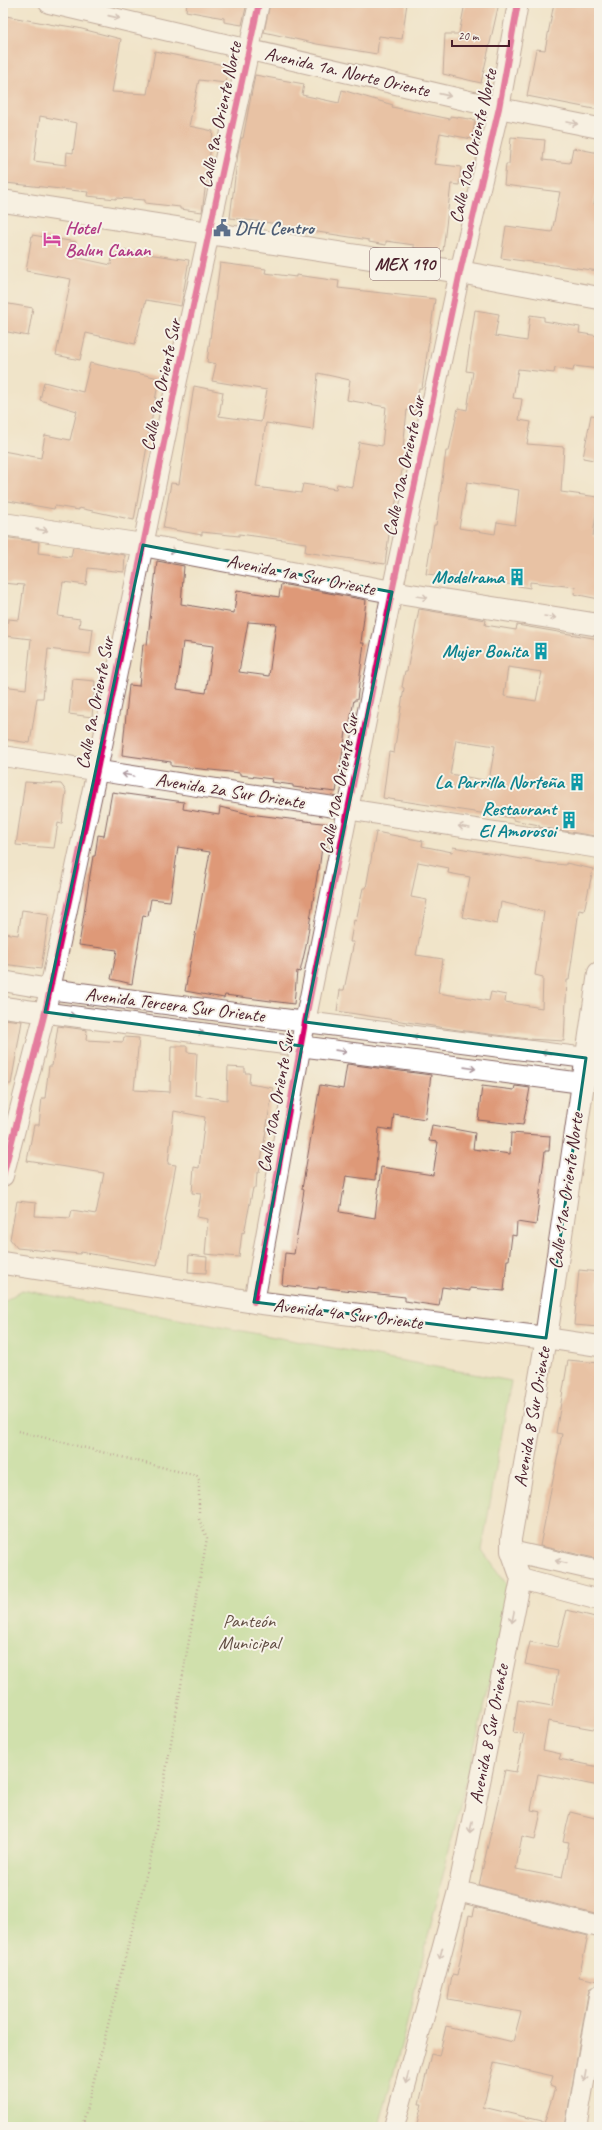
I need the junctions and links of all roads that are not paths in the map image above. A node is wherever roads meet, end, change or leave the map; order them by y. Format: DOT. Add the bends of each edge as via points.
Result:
graph roads {
  1 [pos="49,3"];
  2 [pos="259,3"];
  3 [pos="518,3"];
  4 [pos="249,48"];
  5 [pos="499,108"];
  6 [pos="599,128"];
  7 [pos="3,201"];
  8 [pos="210,234"];
  9 [pos="460,272"];
  10 [pos="599,298"];
  11 [pos="3,524"];
  12 [pos="142,545"];
  13 [pos="392,592"];
  14 [pos="599,625"];
  15 [pos="3,756"];
  16 [pos="97,770"];
  17 [pos="350,809"];
  18 [pos="599,848"];
  19 [pos="599,977"];
  20 [pos="3,981"];
  21 [pos="49,989"];
  22 [pos="3,1007"];
  23 [pos="45,1012"];
  24 [pos="596,1020"];
  25 [pos="305,1022"];
  26 [pos="302,1046"];
  27 [pos="586,1058"];
  28 [pos="582,1083"];
  29 [pos="3,1176"];
  30 [pos="3,1263"];
  31 [pos="254,1302"];
  32 [pos="546,1338"];
  33 [pos="599,1346"];
  34 [pos="511,1551"];
  35 [pos="599,1570"];
  36 [pos="521,1578"];
  37 [pos="599,1600"];
  38 [pos="458,1891"];
  39 [pos="599,1927"];
  40 [pos="599,1996"];
  41 [pos="394,2127"];
  42 [pos="576,2127"];
  1 -- 4 [label="street, Avenida 1a. Norte Oriente, one-way"];
  2 -- 4 [label="street, Calle 9a. Oriente Norte"];
  3 -- 5 [label="street, Calle 10a. Oriente Norte"];
  4 -- 5 [label="street, Avenida 1a. Norte Oriente, one-way"];
  4 -- 8 [label="street, Calle 9a. Oriente Norte"];
  5 -- 6 [label="street, Avenida 1a. Norte Oriente, one-way"];
  5 -- 9 [label="street, Calle 10a. Oriente Norte"];
  7 -- 8 [label="street, MEX 190"];
  8 -- 9 [label="street, MEX 190"];
  8 -- 12 [label="street, Calle 9a. Oriente Sur" via="174,389"];
  9 -- 10 [label="street, MEX 190"];
  9 -- 13 [label="street, Calle 10a. Oriente Sur"];
  11 -- 12 [label="street, Avenida 1a Sur Oriente, one-way"];
  12 -- 13 [label="street, Avenida 1a Sur Oriente, one-way"];
  12 -- 16 [label="street, Calle 9a. Oriente Sur"];
  13 -- 14 [label="street, Avenida 1a Sur Oriente, one-way"];
  13 -- 17 [label="street, Calle 10a. Oriente Sur"];
  15 -- 16 [label="street, Avenida 2a Sur Oriente"];
  17 -- 16 [label="street, Avenida 2a Sur Oriente, one-way"];
  16 -- 21 [label="street, Calle 9a. Oriente Sur"];
  18 -- 17 [label="street, Avenida 2a Sur Oriente, one-way"];
  17 -- 25 [label="street, Calle 10a. Oriente Sur"];
  19 -- 24 [label="street, Calle 11a. Oriente Norte"];
  20 -- 21 [label="street, Avenida Tercera Sur Oriente"];
  21 -- 23 [label="street, Calle 9a. Oriente Sur"];
  21 -- 25 [label="street, Avenida Tercera Sur Oriente"];
  22 -- 23 [label="street, Avenida Tercera Sur Oriente"];
  23 -- 26 [label="street, Avenida Tercera Sur Oriente, one-way"];
  23 -- 29 [label="street, Calle 9a. Oriente Sur"];
  24 -- 27 [label="street, Calle 11a. Oriente Norte"];
  25 -- 26 [label="street, Calle 10a. Oriente Sur"];
  27 -- 25 [label="street, Avenida Tercera Sur Oriente, one-way"];
  26 -- 28 [label="street, Avenida Tercera Sur Oriente, one-way"];
  26 -- 31 [label="street, Calle 10a. Oriente Sur"];
  27 -- 28 [label="street, Calle 11a. Oriente Norte"];
  28 -- 32 [label="street, Calle 11a. Oriente Norte"];
  30 -- 31 [label="street, Avenida 4a Sur Oriente"];
  31 -- 32 [label="street, Avenida 4a Sur Oriente"];
  32 -- 33 [label="street, Avenida 4a Sur Oriente"];
  32 -- 34 [label="street, Avenida 8 Sur Oriente" via="510,1539"];
  35 -- 34 [label="street, one-way"];
  34 -- 36 [label="street, Avenida 8 Sur Oriente"];
  36 -- 37 [label="street"];
  36 -- 38 [label="street, Avenida 8 Sur Oriente, one-way"];
  38 -- 39 [label="street"];
  38 -- 41 [label="street, Avenida 8 Sur Oriente, one-way"];
  40 -- 42 [label="street, one-way"];
}
